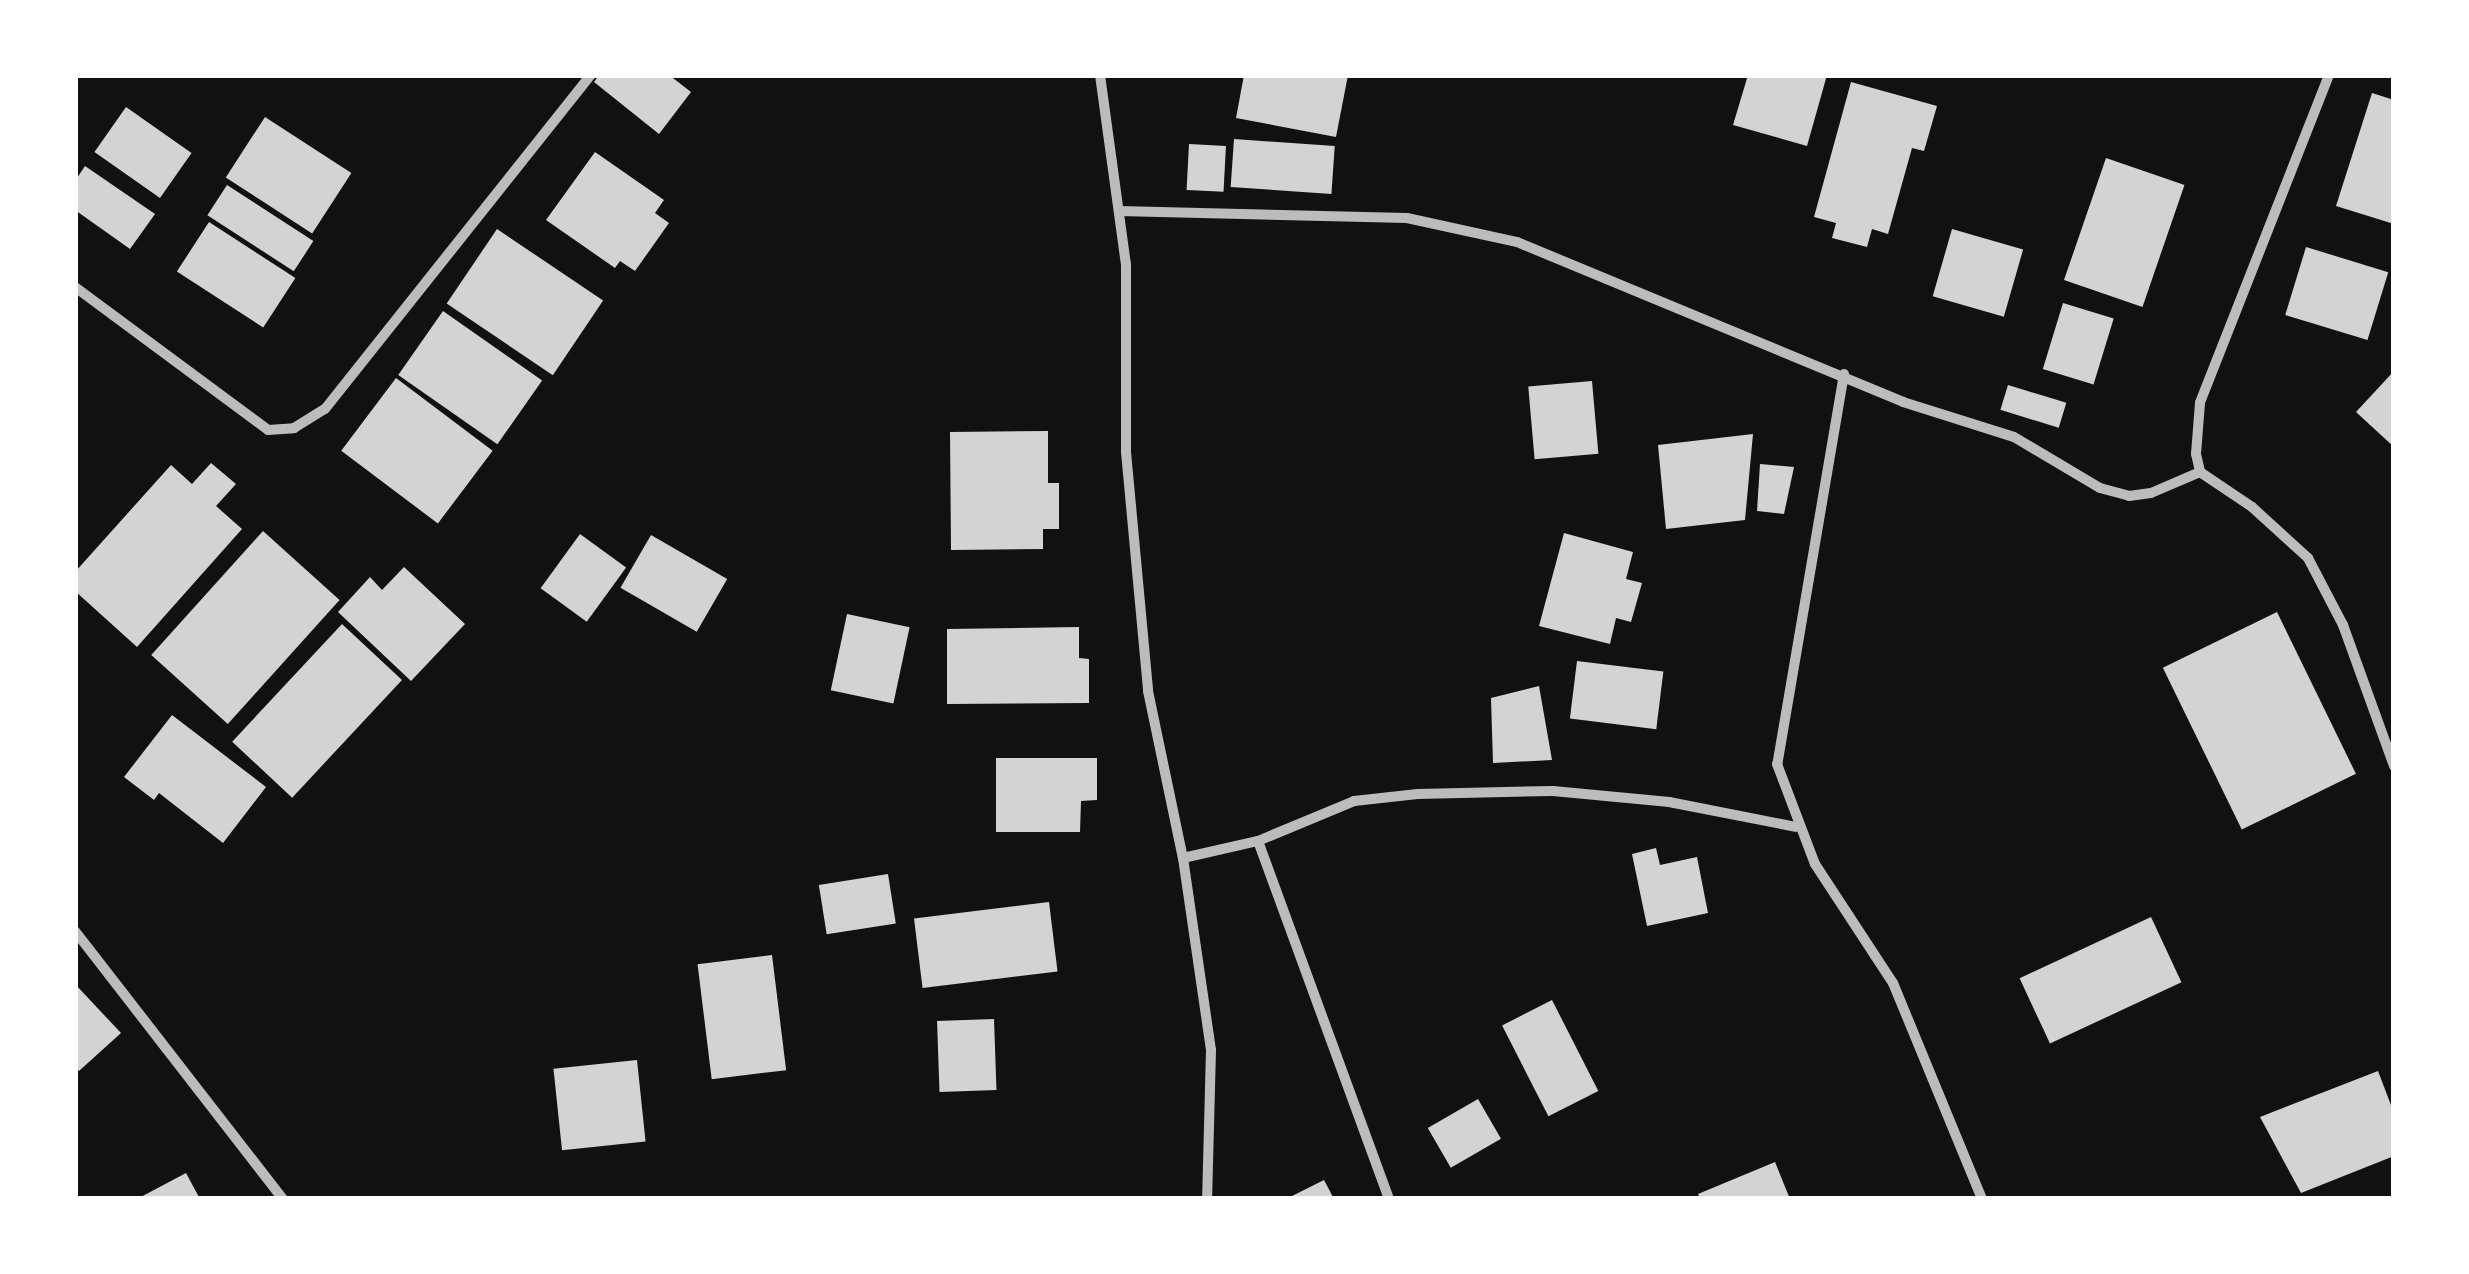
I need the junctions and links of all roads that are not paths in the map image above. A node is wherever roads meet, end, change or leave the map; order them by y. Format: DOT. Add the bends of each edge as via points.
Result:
graph roads {
  1 [pos="591,75"];
  2 [pos="1100,75"];
  3 [pos="2329,75"];
  4 [pos="1119,210"];
  5 [pos="75,287"];
  6 [pos="1844,374"];
  7 [pos="2200,472"];
  8 [pos="2394,766"];
  9 [pos="1796,827"];
  10 [pos="1258,841"];
  11 [pos="1183,858"];
  12 [pos="75,931"];
  13 [pos="283,1199"];
  14 [pos="1207,1199"];
  15 [pos="1389,1199"];
  16 [pos="1982,1199"];
  1 -- 5 [label="street" via="325,409 294,428 268,430"];
  2 -- 4 [label="street" via="1104,141"];
  3 -- 7 [label="street" via="2200,403"];
  4 -- 6 [label="street" via="1406,218 1517,242"];
  4 -- 11 [label="street" via="1126,452 1148,691"];
  6 -- 7 [label="street" via="1903,402 2014,438 2100,488 2128,496"];
  6 -- 9 [label="street" via="1776,764"];
  7 -- 8 [label="street" via="2308,558 2343,625"];
  9 -- 10 [label="street" via="1669,802 1553,791 1418,794 1354,801"];
  9 -- 16 [label="street" via="1893,983"];
  10 -- 11 [label="street"];
  10 -- 15 [label="street"];
  11 -- 14 [label="street" via="1212,1050"];
  12 -- 13 [label="street"];
}
